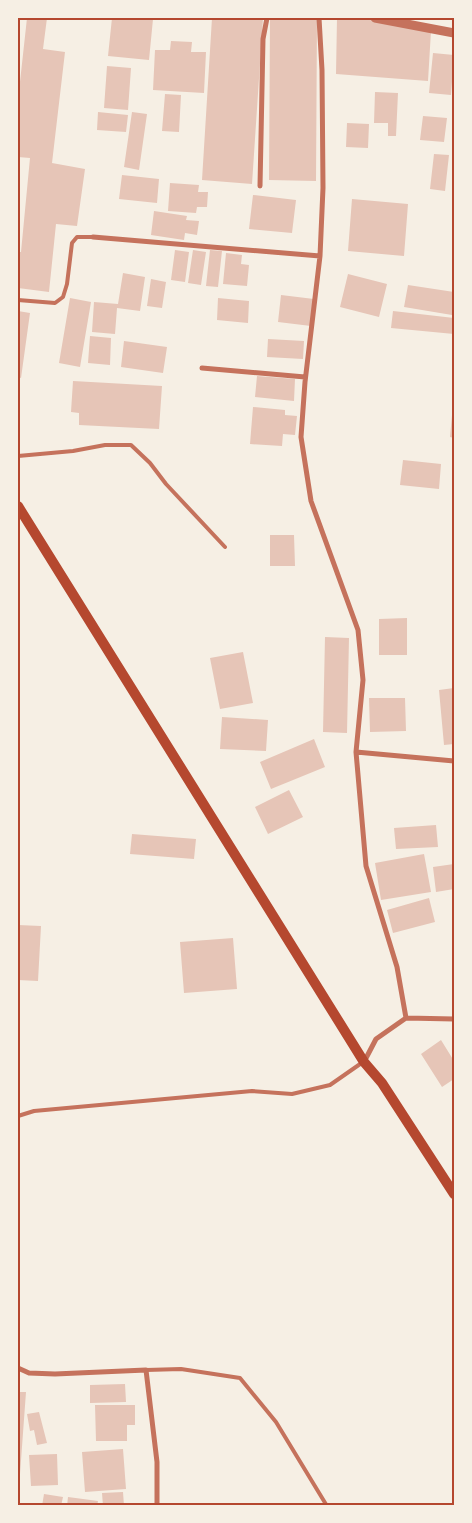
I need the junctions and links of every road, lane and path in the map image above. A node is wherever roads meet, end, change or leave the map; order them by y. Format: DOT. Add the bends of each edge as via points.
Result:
graph roads {
  1 [pos="267,18"];
  2 [pos="319,18"];
  3 [pos="375,18"];
  4 [pos="454,34"];
  5 [pos="260,186"];
  6 [pos="93,237"];
  7 [pos="320,256"];
  8 [pos="18,300"];
  9 [pos="202,368"];
  10 [pos="305,377"];
  11 [pos="18,456"];
  12 [pos="18,506"];
  13 [pos="225,547"];
  14 [pos="356,752"];
  15 [pos="454,762"];
  16 [pos="406,1018"];
  17 [pos="454,1020"];
  18 [pos="364,1062"];
  19 [pos="18,1116"];
  20 [pos="454,1194"];
  21 [pos="18,1368"];
  22 [pos="146,1370"];
  23 [pos="157,1506"];
  24 [pos="327,1506"];
  1 -- 5 [label="street" via="263,39"];
  2 -- 7 [label="street" via="323,188"];
  3 -- 4 [label="street"];
  6 -- 7 [label="street"];
  6 -- 8 [label="lane" via="77,237 72,243 63,297 55,303"];
  7 -- 10 [label="street"];
  9 -- 10 [label="street"];
  10 -- 14 [label="street" via="301,437 311,501 358,630 363,680"];
  11 -- 13 [label="lane" via="105,445 131,445"];
  12 -- 18 [label="main road"];
  14 -- 15 [label="street"];
  14 -- 16 [label="street" via="366,866 397,967"];
  16 -- 17 [label="street"];
  16 -- 18 [label="street" via="376,1039"];
  18 -- 19 [label="lane" via="330,1085 292,1094 252,1092 34,1111"];
  18 -- 20 [label="main road" via="382,1083"];
  21 -- 22 [label="street" via="29,1373 55,1374"];
  22 -- 23 [label="street" via="157,1462"];
  22 -- 24 [label="lane" via="181,1369 240,1378 276,1422"];
}
